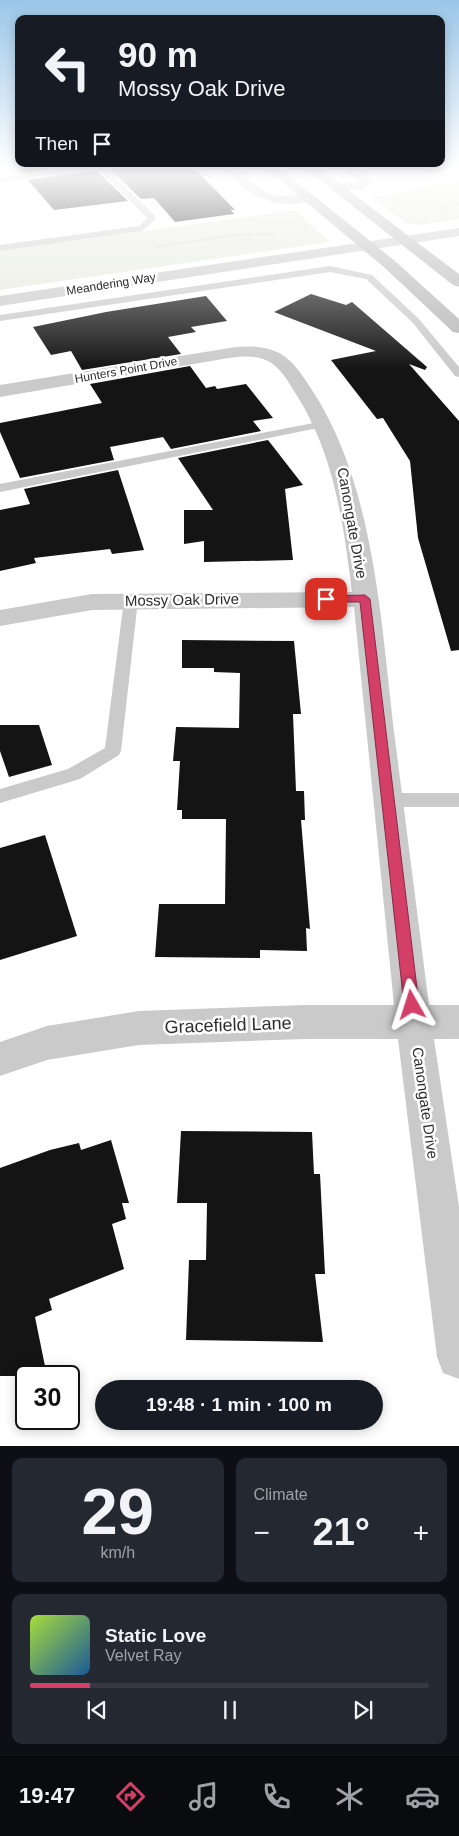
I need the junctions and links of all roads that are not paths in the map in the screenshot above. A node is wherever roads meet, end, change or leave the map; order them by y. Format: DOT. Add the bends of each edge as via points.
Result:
graph roads {
  1 [pos="103,233"];
  2 [pos="353,233"];
  3 [pos="398,233"];
  4 [pos="449,233"];
  5 [pos="407,240"];
  6 [pos="369,246"];
  7 [pos="0,248"];
  8 [pos="459,282"];
  9 [pos="0,301"];
  10 [pos="0,318"];
  11 [pos="459,328"];
  12 [pos="252,351"];
  13 [pos="459,374"];
  14 [pos="0,392"];
  15 [pos="324,424"];
  16 [pos="0,488"];
  17 [pos="365,599"];
  18 [pos="131,600"];
  19 [pos="0,618"];
  20 [pos="0,796"];
  21 [pos="388,800"];
  22 [pos="459,800"];
  23 [pos="459,1022"];
  24 [pos="414,1024"];
  25 [pos="0,1059"];
  26 [pos="459,1357"];
  1 -- 7 [label="lane"];
  2 -- 6 [label="main road"];
  3 -- 5 [label="main road"];
  4 -- 5 [label="street, Meandering Way"];
  5 -- 6 [label="street, Meandering Way"];
  5 -- 8 [label="main road"];
  6 -- 9 [label="street, Meandering Way"];
  6 -- 11 [label="main road"];
  10 -- 13 [label="lane" via="330,269 369,277 416,322"];
  12 -- 14 [label="street, Hunters Point Drive"];
  12 -- 15 [label="street, Canongate Drive" via="271,355 287,368"];
  15 -- 16 [label="lane"];
  15 -- 17 [label="street, Canongate Drive" via="340,458"];
  17 -- 18 [label="street, Mossy Oak Drive"];
  17 -- 21 [label="street, Canongate Drive"];
  18 -- 19 [label="street, Mossy Oak Drive" via="92,602"];
  18 -- 20 [label="lane" via="113,751 74,774"];
  21 -- 22 [label="lane"];
  21 -- 24 [label="street, Canongate Drive"];
  23 -- 24 [label="street, Gracefield Lane"];
  24 -- 25 [label="street, Gracefield Lane" via="305,1022 139,1028 47,1043"];
  24 -- 26 [label="street, Canongate Drive"];
}
